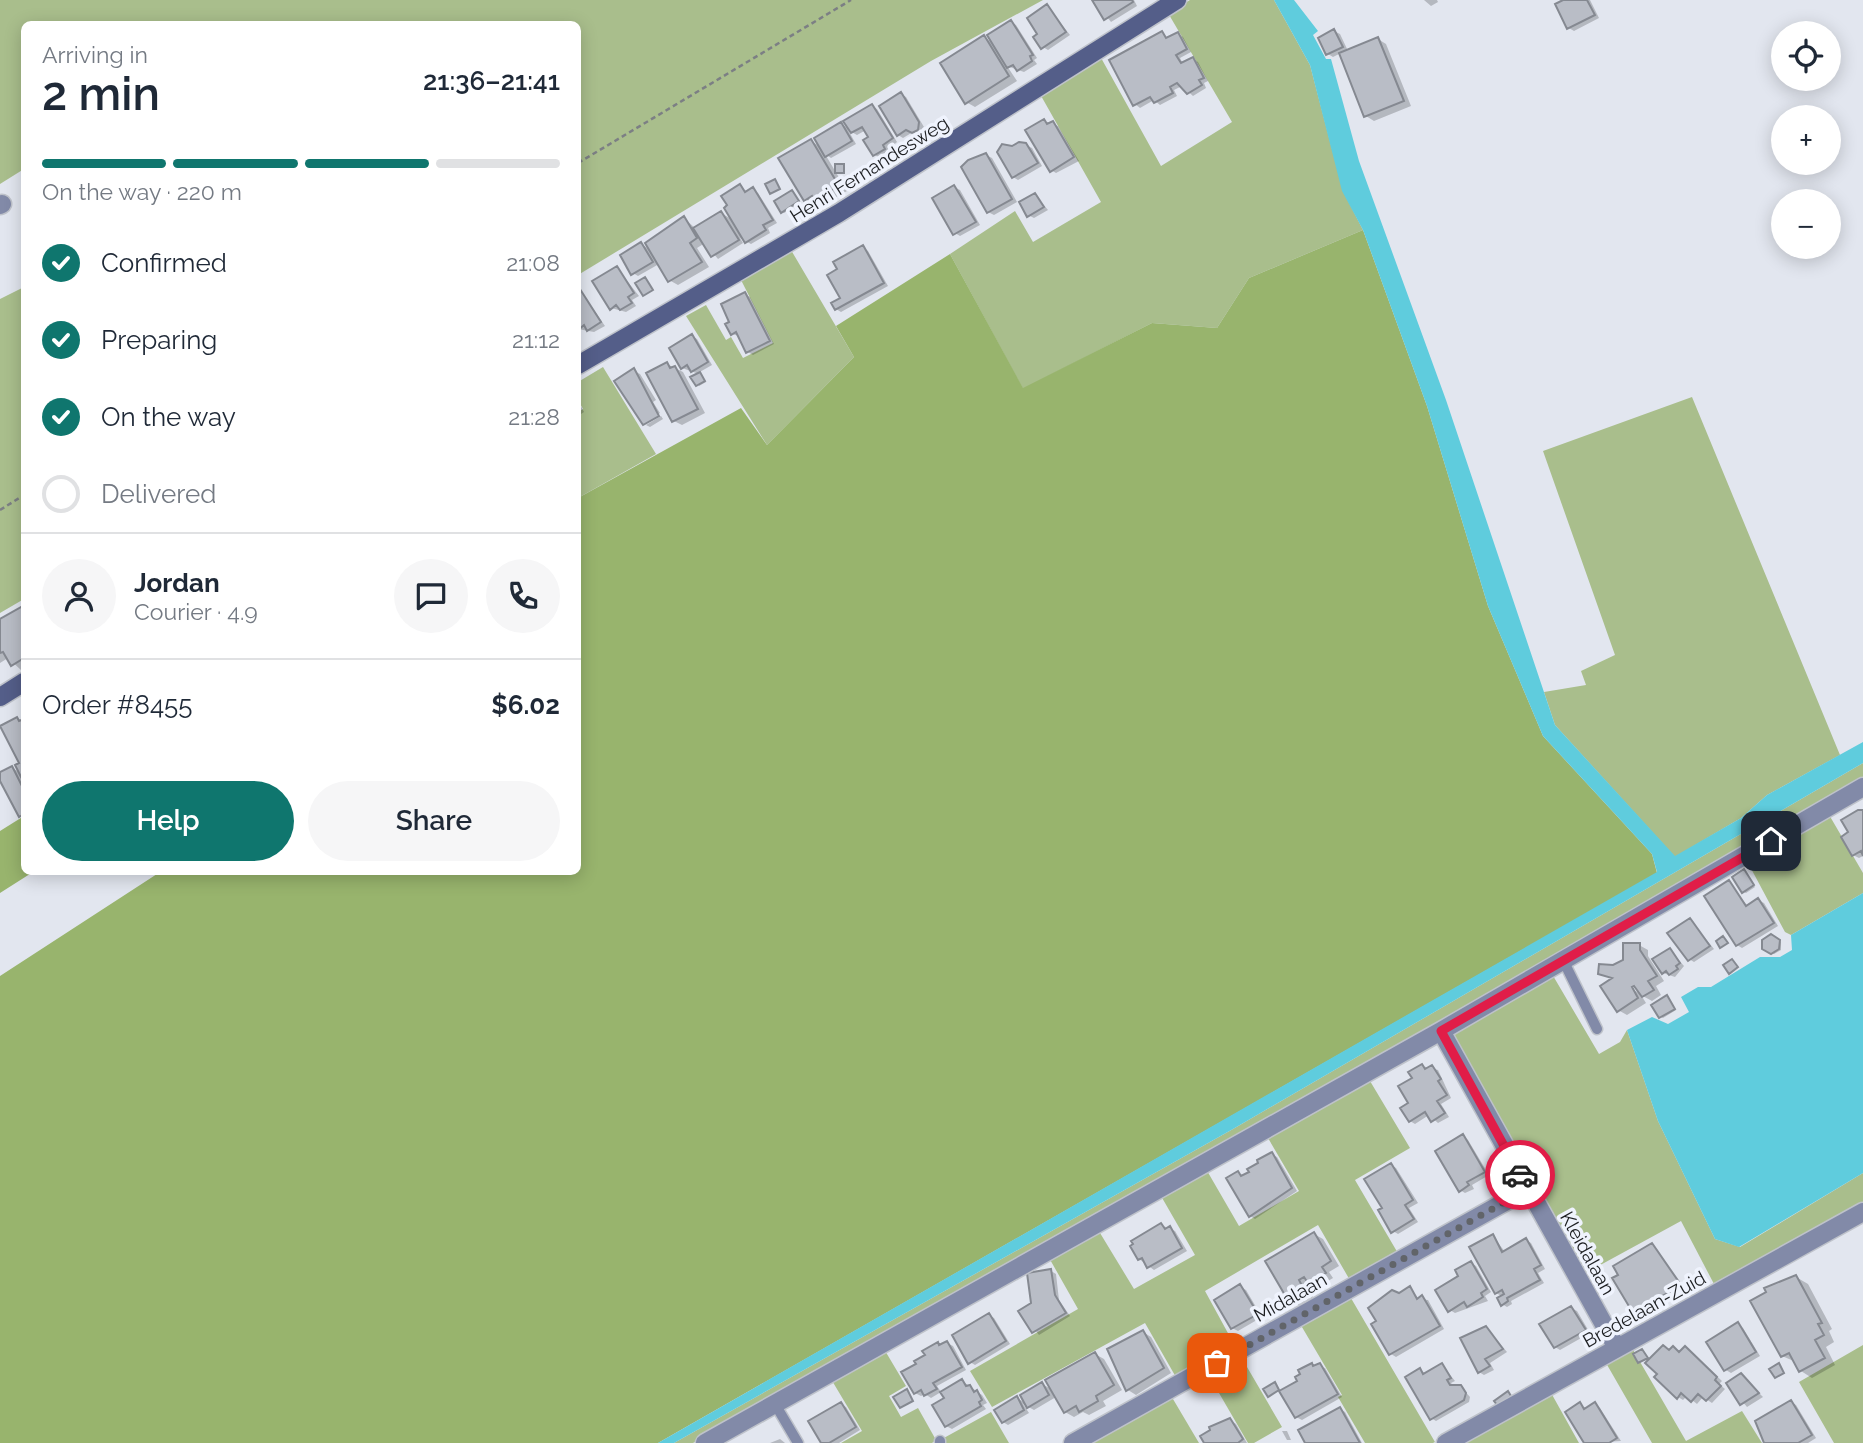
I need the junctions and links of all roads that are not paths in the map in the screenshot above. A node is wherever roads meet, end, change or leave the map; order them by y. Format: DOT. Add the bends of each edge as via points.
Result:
graph roads {
  1 [pos="1177,0"];
  2 [pos="581,363"];
  3 [pos="21,684"];
  4 [pos="0,697"];
  5 [pos="1863,787"];
  6 [pos="1563,960"];
  7 [pos="1597,1029"];
  8 [pos="1441,1031"];
  9 [pos="1528,1189"];
  10 [pos="1863,1212"];
  11 [pos="1617,1348"];
  12 [pos="775,1404"];
  13 [pos="705,1443"];
  14 [pos="798,1443"];
  15 [pos="1073,1443"];
  16 [pos="1446,1443"];
  1 -- 2 [label="street, Henri Fernandesweg" via="839,213"];
  3 -- 4 [label="street"];
  5 -- 6 [label="street"];
  6 -- 7 [label="lane"];
  6 -- 8 [label="street"];
  8 -- 9 [label="street, Kleidalaan"];
  8 -- 12 [label="street"];
  9 -- 11 [label="street, Kleidalaan"];
  9 -- 15 [label="street, Midalaan"];
  10 -- 11 [label="street, Bredelaan-Zuid"];
  11 -- 16 [label="street, Bredelaan-Zuid"];
  12 -- 13 [label="street"];
  12 -- 14 [label="lane"];
}
